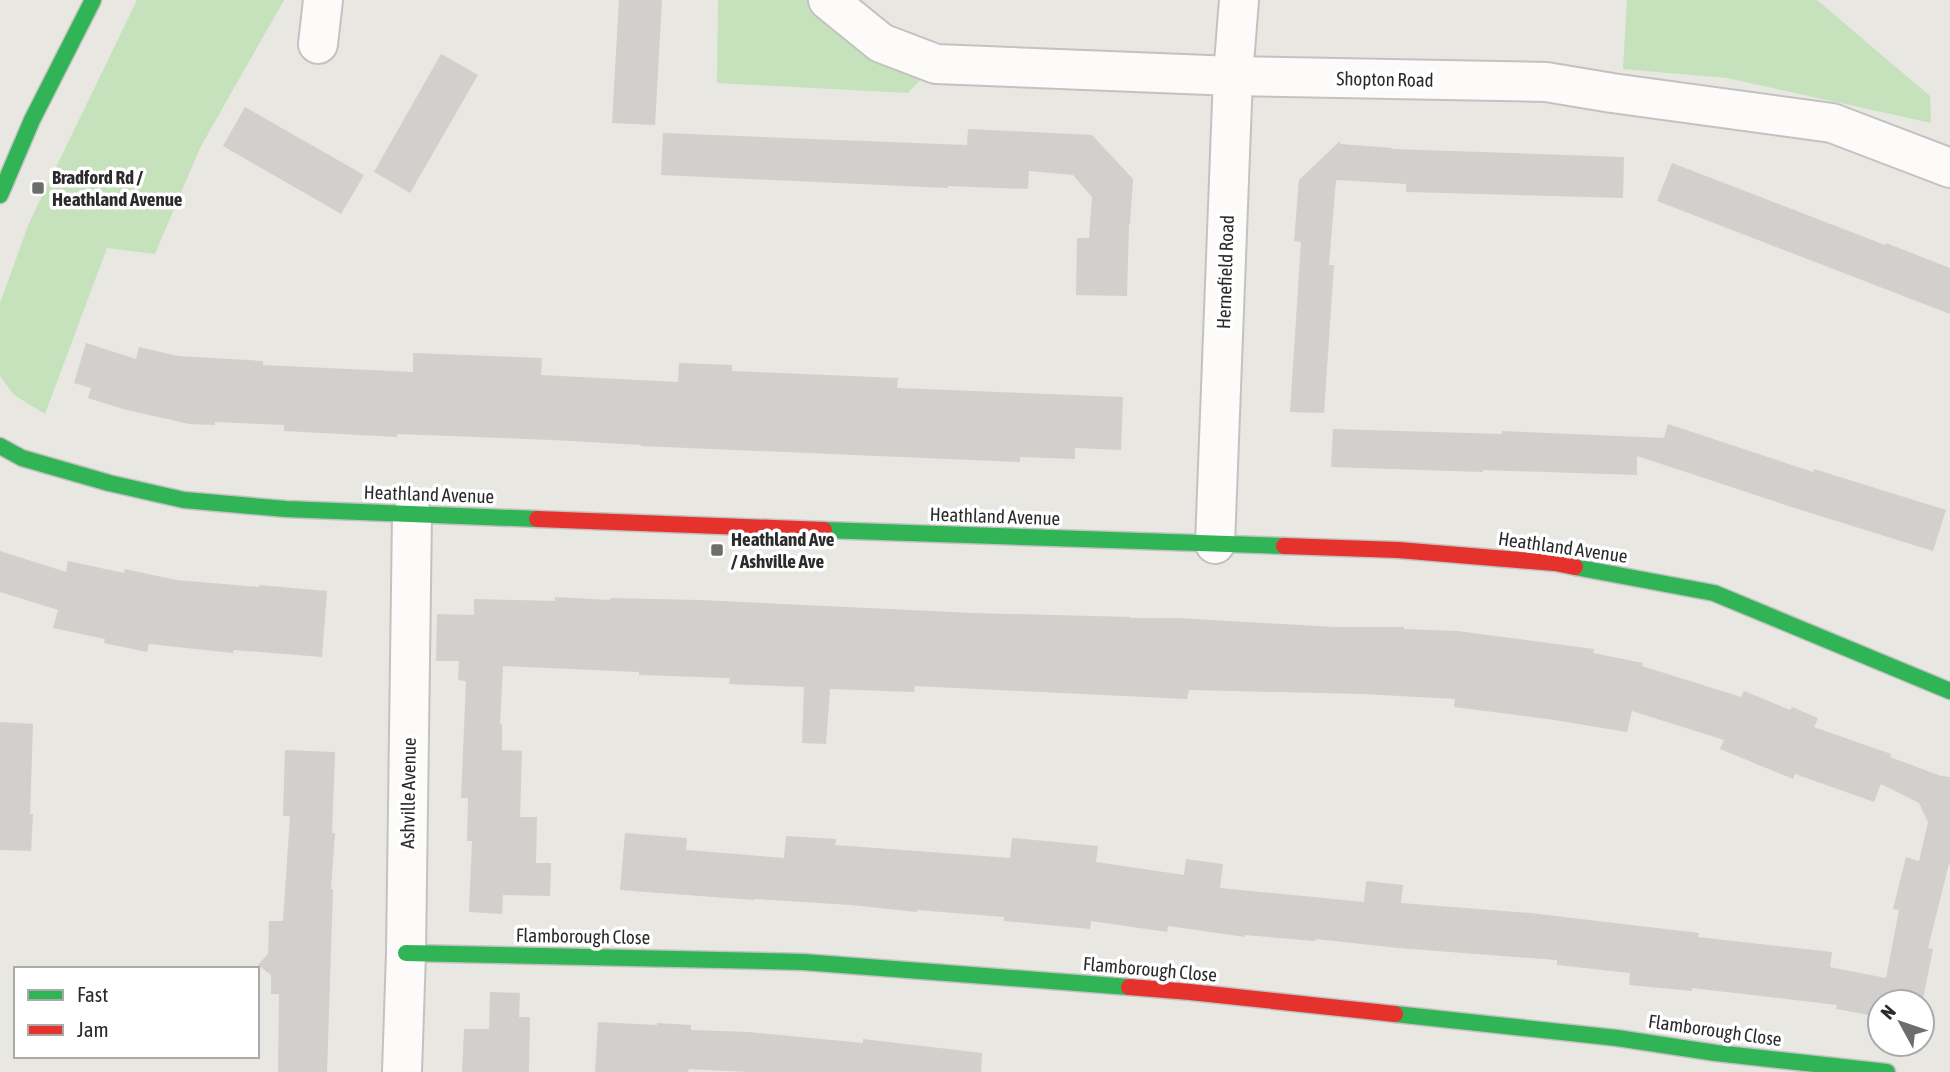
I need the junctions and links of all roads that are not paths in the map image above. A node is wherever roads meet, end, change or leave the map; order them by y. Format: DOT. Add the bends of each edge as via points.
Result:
graph roads {
  1 [pos="93,0"];
  2 [pos="323,0"];
  3 [pos="828,0"];
  4 [pos="1239,0"];
  5 [pos="318,44"];
  6 [pos="1233,76"];
  7 [pos="1950,168"];
  8 [pos="0,195"];
  9 [pos="0,446"];
  10 [pos="22,458"];
  11 [pos="0,461"];
  12 [pos="412,515"];
  13 [pos="1215,544"];
  14 [pos="1950,691"];
  15 [pos="406,953"];
  16 [pos="1715,1062"];
  17 [pos="402,1072"];
  18 [pos="1887,1072"];
  1 -- 8 [label="street" via="41,98"];
  2 -- 5 [label="street"];
  3 -- 6 [label="street, Shopton Road" via="880,43 936,64"];
  4 -- 6 [label="street, Hernefield Road"];
  6 -- 7 [label="street, Shopton Road" via="1546,82 1832,123"];
  6 -- 13 [label="street, Hernefield Road"];
  9 -- 10 [label="street, Heathland Avenue"];
  10 -- 11 [label="street, Heathland Avenue"];
  10 -- 12 [label="street, Heathland Avenue" via="184,500"];
  12 -- 13 [label="street, Heathland Avenue"];
  12 -- 15 [label="street, Ashville Avenue"];
  13 -- 14 [label="street, Heathland Avenue" via="1398,550 1555,563 1714,593"];
  15 -- 16 [label="street, Flamborough Close" via="817,963 1190,992 1617,1038"];
  15 -- 17 [label="street, Ashville Avenue"];
  16 -- 18 [label="street, Flamborough Close"];
}
